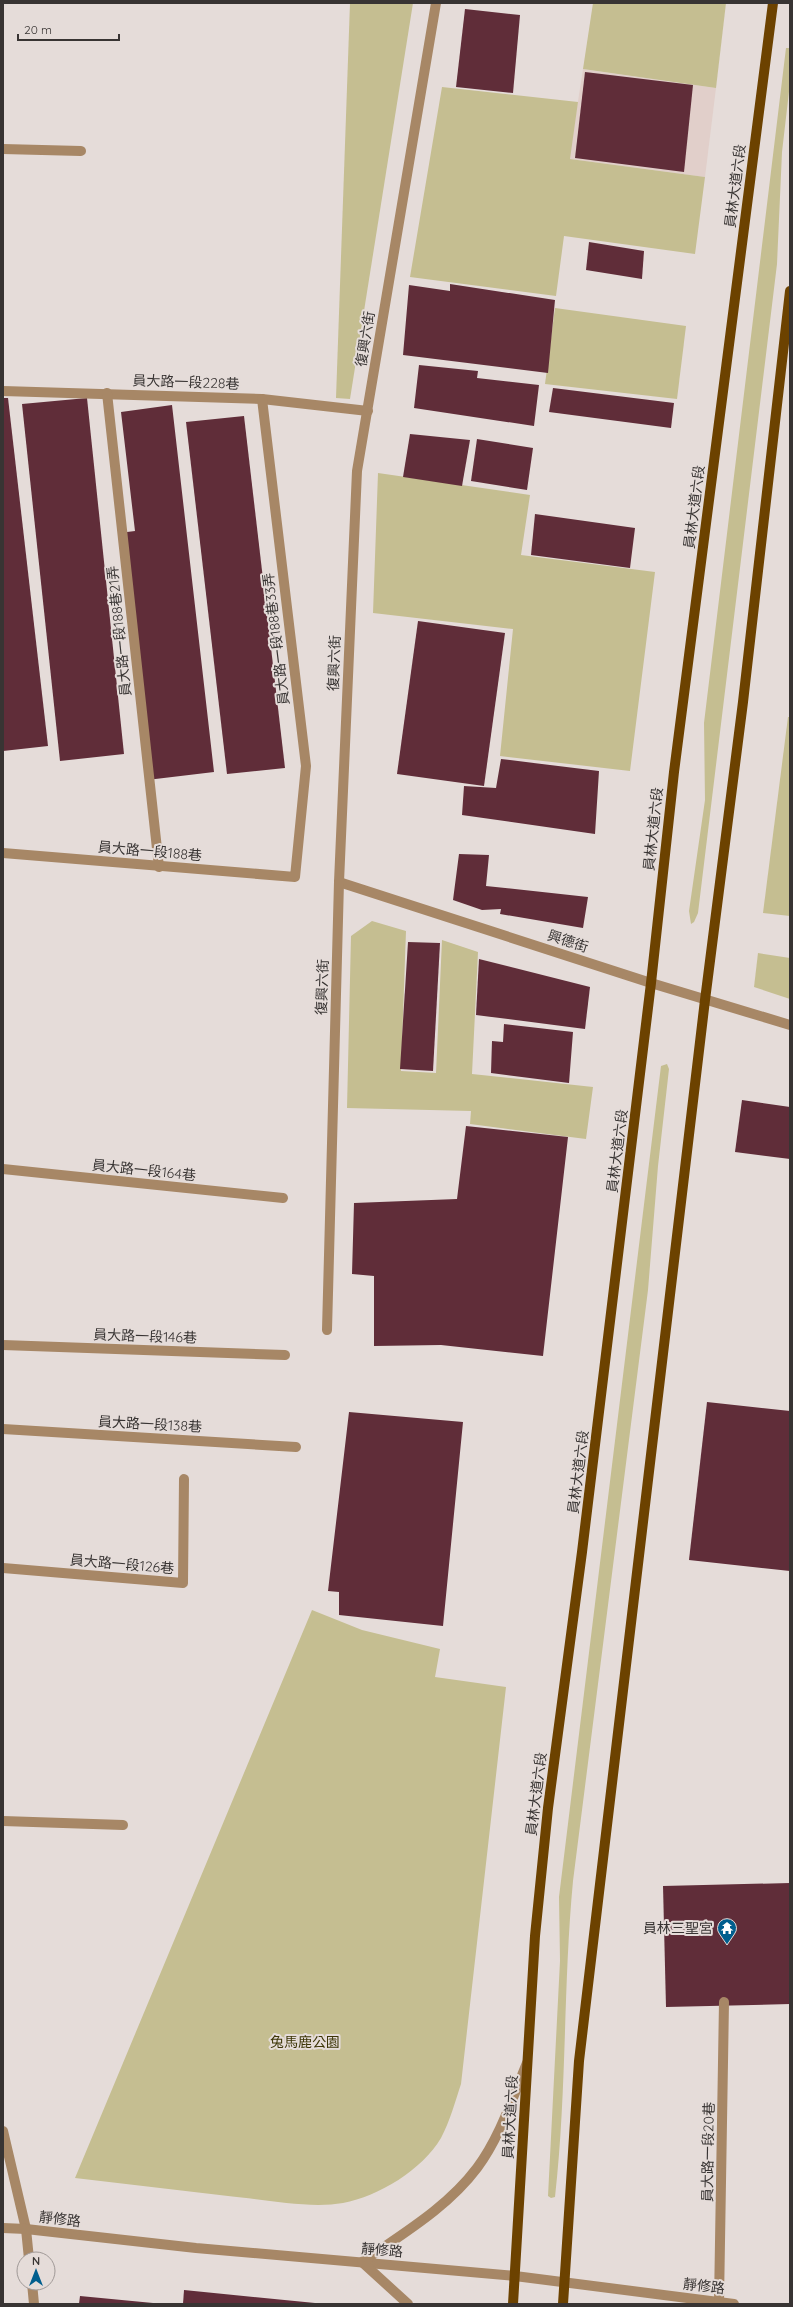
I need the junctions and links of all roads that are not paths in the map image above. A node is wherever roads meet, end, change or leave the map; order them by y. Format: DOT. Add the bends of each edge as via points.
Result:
graph roads {
  1 [pos="436,3"];
  2 [pos="773,3"];
  3 [pos="3,149"];
  4 [pos="81,151"];
  5 [pos="790,291"];
  6 [pos="3,391"];
  7 [pos="107,393"];
  8 [pos="262,399"];
  9 [pos="368,411"];
  10 [pos="3,853"];
  11 [pos="159,866"];
  12 [pos="295,877"];
  13 [pos="339,882"];
  14 [pos="651,983"];
  15 [pos="705,1000"];
  16 [pos="790,1025"];
  17 [pos="3,1169"];
  18 [pos="283,1198"];
  19 [pos="327,1330"];
  20 [pos="3,1346"];
  21 [pos="285,1355"];
  22 [pos="3,1429"];
  23 [pos="296,1447"];
  24 [pos="184,1479"];
  25 [pos="3,1568"];
  26 [pos="3,1821"];
  27 [pos="123,1825"];
  28 [pos="724,2002"];
  29 [pos="527,2062"];
  30 [pos="3,2131"];
  31 [pos="3,2228"];
  32 [pos="26,2229"];
  33 [pos="28,2251"];
  34 [pos="362,2262"];
  35 [pos="515,2276"];
  36 [pos="565,2282"];
  37 [pos="33,2291"];
  38 [pos="719,2302"];
  39 [pos="34,2304"];
  40 [pos="408,2304"];
  41 [pos="513,2304"];
  42 [pos="563,2304"];
  43 [pos="734,2304"];
  1 -- 9 [label="street, 復興六街"];
  2 -- 14 [label="main road, 員林大道六段" via="674,772"];
  3 -- 4 [label="street"];
  5 -- 15 [label="main road" via="743,702"];
  6 -- 7 [label="street, 員大路一段228巷"];
  7 -- 8 [label="street, 員大路一段228巷"];
  7 -- 11 [label="street, 員大路一段188巷21弄"];
  8 -- 9 [label="street, 員大路一段228巷"];
  8 -- 12 [label="street, 員大路一段188巷33弄" via="306,766"];
  9 -- 13 [label="street, 復興六街" via="357,471"];
  10 -- 11 [label="street, 員大路一段188巷"];
  11 -- 12 [label="street, 員大路一段188巷"];
  13 -- 14 [label="street, 興德街"];
  13 -- 19 [label="street, 復興六街"];
  14 -- 15 [label="street, 興德街"];
  14 -- 29 [label="main road, 員林大道六段" via="582,1552 549,1800 535,1936"];
  15 -- 16 [label="street, 興德街"];
  15 -- 36 [label="main road" via="579,2061"];
  17 -- 18 [label="street, 員大路一段164巷"];
  20 -- 21 [label="street, 員大路一段146巷"];
  22 -- 23 [label="street, 員大路一段138巷"];
  24 -- 25 [label="street, 員大路一段126巷" via="183,1583"];
  26 -- 27 [label="street"];
  28 -- 38 [label="street, 員大路一段20巷"];
  29 -- 34 [label="street" via="502,2124 477,2168 438,2209"];
  29 -- 35 [label="main road, 員林大道六段"];
  30 -- 32 [label="street"];
  31 -- 32 [label="street, 靜修路"];
  32 -- 33 [label="street"];
  32 -- 34 [label="street, 靜修路" via="196,2248"];
  34 -- 35 [label="street, 靜修路"];
  34 -- 40 [label="street"];
  35 -- 36 [label="street, 靜修路"];
  35 -- 41 [label="main road, 員林大道六段"];
  36 -- 38 [label="street, 靜修路"];
  36 -- 42 [label="main road"];
  37 -- 39 [label="street"];
  38 -- 43 [label="street, 靜修路"];
}
